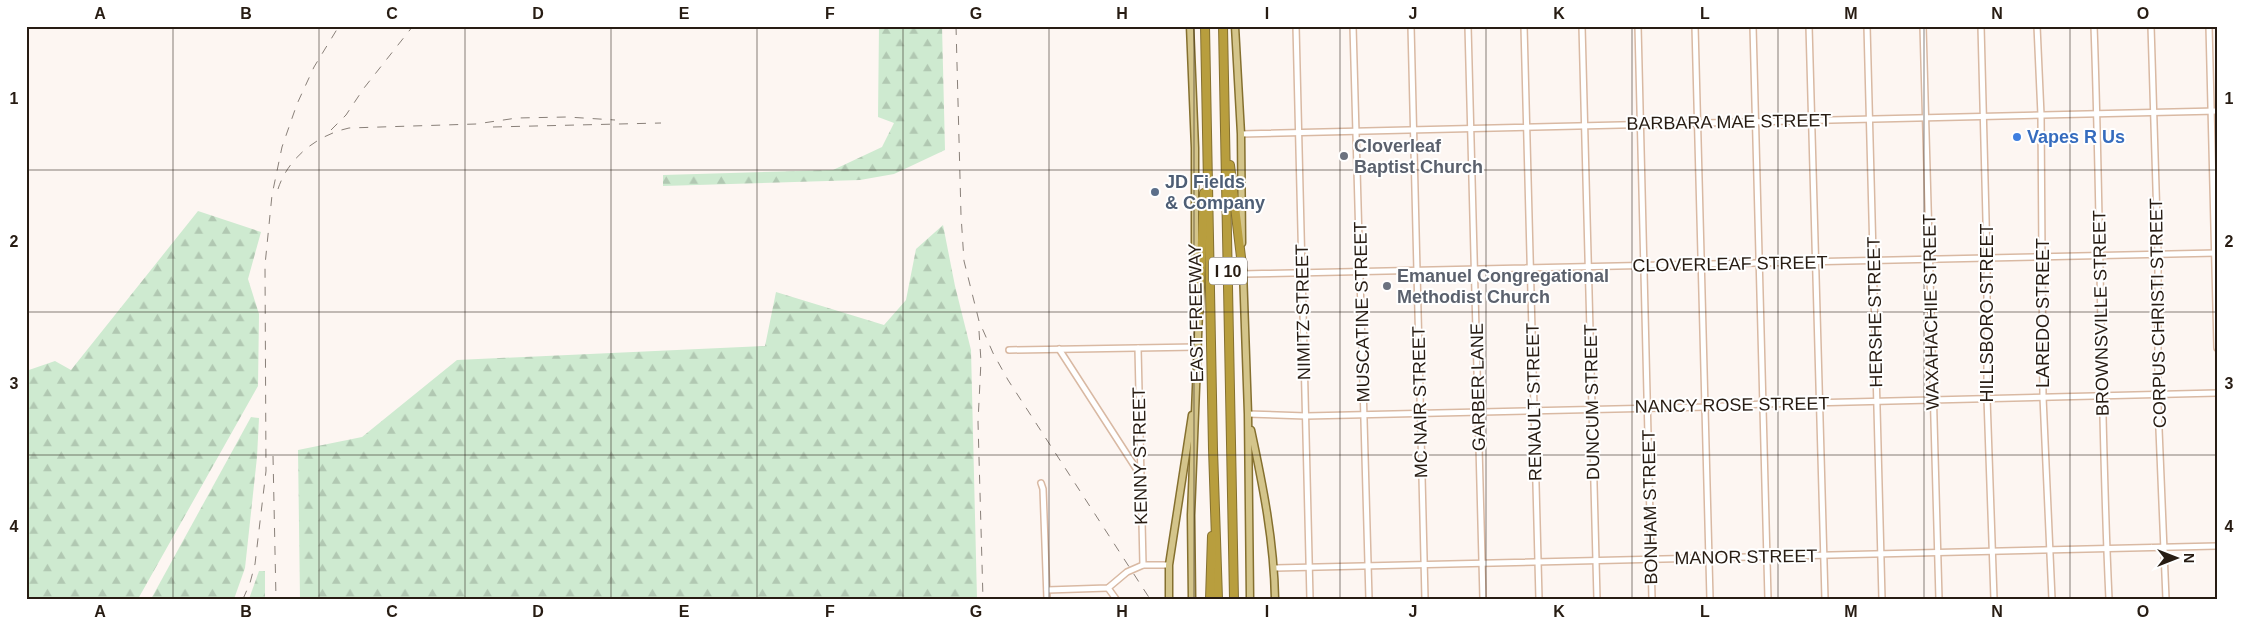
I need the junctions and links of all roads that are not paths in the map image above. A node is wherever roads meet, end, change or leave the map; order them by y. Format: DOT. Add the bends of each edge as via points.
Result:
graph roads {
  1 [pos="1190,26"];
  2 [pos="1205,26"];
  3 [pos="1223,26"];
  4 [pos="1234,26"];
  5 [pos="1296,26"];
  6 [pos="1353,26"];
  7 [pos="1411,26"];
  8 [pos="1468,26"];
  9 [pos="1524,26"];
  10 [pos="1582,26"];
  11 [pos="1638,26"];
  12 [pos="1695,26"];
  13 [pos="1753,26"];
  14 [pos="1809,26"];
  15 [pos="1867,26"];
  16 [pos="1923,26"];
  17 [pos="1981,26"];
  18 [pos="2038,26"];
  19 [pos="2094,26"];
  20 [pos="2151,26"];
  21 [pos="2209,26"];
  22 [pos="2215,111"];
  23 [pos="2154,113"];
  24 [pos="2097,114"];
  25 [pos="2041,115"];
  26 [pos="1984,116"];
  27 [pos="1926,118"];
  28 [pos="1870,119"];
  29 [pos="1812,120"];
  30 [pos="1756,122"];
  31 [pos="1699,123"];
  32 [pos="1641,124"];
  33 [pos="1585,126"];
  34 [pos="1528,127"];
  35 [pos="1472,128"];
  36 [pos="1226,130"];
  37 [pos="1413,130"];
  38 [pos="1357,131"];
  39 [pos="1299,132"];
  40 [pos="1207,134"];
  41 [pos="1240,134"];
  42 [pos="2158,253"];
  43 [pos="2216,253"];
  44 [pos="2101,255"];
  45 [pos="2042,257"];
  46 [pos="1987,258"];
  47 [pos="1930,259"];
  48 [pos="1874,261"];
  49 [pos="1816,262"];
  50 [pos="1760,263"];
  51 [pos="1702,264"];
  52 [pos="1644,266"];
  53 [pos="1588,267"];
  54 [pos="1531,268"];
  55 [pos="1475,269"];
  56 [pos="1417,271"];
  57 [pos="1360,272"];
  58 [pos="1302,273"];
  59 [pos="1243,274"];
  60 [pos="1199,311"];
  61 [pos="1197,347"];
  62 [pos="1138,348"];
  63 [pos="2217,348"];
  64 [pos="1059,349"];
  65 [pos="1010,350"];
  66 [pos="1197,384"];
  67 [pos="2217,393"];
  68 [pos="2102,395"];
  69 [pos="2158,395"];
  70 [pos="2043,397"];
  71 [pos="1987,398"];
  72 [pos="1934,401"];
  73 [pos="1877,402"];
  74 [pos="1763,404"];
  75 [pos="1820,404"];
  76 [pos="1648,407"];
  77 [pos="1706,407"];
  78 [pos="1592,408"];
  79 [pos="1534,409"];
  80 [pos="1478,411"];
  81 [pos="1420,412"];
  82 [pos="1248,414"];
  83 [pos="1364,414"];
  84 [pos="1306,416"];
  85 [pos="1140,475"];
  86 [pos="1040,483"];
  87 [pos="2217,546"];
  88 [pos="2164,548"];
  89 [pos="2106,549"];
  90 [pos="2050,551"];
  91 [pos="1992,552"];
  92 [pos="1938,553"];
  93 [pos="1881,554"];
  94 [pos="1824,556"];
  95 [pos="1767,557"];
  96 [pos="1709,558"];
  97 [pos="1652,560"];
  98 [pos="1596,561"];
  99 [pos="1538,562"];
  100 [pos="1214,563"];
  101 [pos="1482,564"];
  102 [pos="1143,565"];
  103 [pos="1169,565"];
  104 [pos="1424,565"];
  105 [pos="1368,566"];
  106 [pos="1275,568"];
  107 [pos="1309,568"];
  108 [pos="1108,588"];
  109 [pos="1047,590"];
  110 [pos="1047,599"];
  111 [pos="1116,599"];
  112 [pos="1169,599"];
  113 [pos="1192,599"];
  114 [pos="1210,599"];
  115 [pos="1218,599"];
  116 [pos="1234,599"];
  117 [pos="1250,599"];
  118 [pos="1276,599"];
  119 [pos="1310,599"];
  120 [pos="1368,599"];
  121 [pos="1425,599"];
  122 [pos="1483,599"];
  123 [pos="1539,599"];
  124 [pos="1597,599"];
  125 [pos="1652,599"];
  126 [pos="1710,599"];
  127 [pos="1768,599"];
  128 [pos="1824,599"];
  129 [pos="1882,599"];
  130 [pos="1939,599"];
  131 [pos="1994,599"];
  132 [pos="2052,599"];
  133 [pos="2109,599"];
  134 [pos="2166,599"];
  1 -- 60 [label="main road" via="1195,148 1195,288"];
  2 -- 40 [label="highway, EAST FREEWAY / I 10"];
  3 -- 36 [label="highway, EAST FREEWAY / I 10"];
  4 -- 41 [label="main road"];
  5 -- 39 [label="street, NIMITZ STREET"];
  6 -- 38 [label="street, MUSCATINE STREET"];
  7 -- 37 [label="street, MC NAIR STREET"];
  8 -- 35 [label="street, GARBER LANE"];
  9 -- 34 [label="street, RENAULT STREET"];
  10 -- 33 [label="street, DUNCUM STREET"];
  11 -- 32 [label="street, BONHAM STREET"];
  12 -- 31 [label="street"];
  13 -- 30 [label="street"];
  14 -- 29 [label="street"];
  15 -- 28 [label="street, HERSHE STREET"];
  16 -- 27 [label="street, WAXAHACHIE STREET"];
  17 -- 26 [label="street, HILLSBORO STREET"];
  18 -- 25 [label="street, LAREDO STREET"];
  19 -- 24 [label="street, BROWNSVILLE STREET"];
  20 -- 23 [label="street, CORPUS CHRISTI STREET"];
  21 -- 22 [label="street"];
  22 -- 23 [label="street, BARBARA MAE STREET"];
  22 -- 43 [label="street"];
  23 -- 24 [label="street, BARBARA MAE STREET"];
  23 -- 42 [label="street, CORPUS CHRISTI STREET"];
  24 -- 25 [label="street, BARBARA MAE STREET"];
  24 -- 44 [label="street, BROWNSVILLE STREET"];
  25 -- 26 [label="street, BARBARA MAE STREET"];
  25 -- 45 [label="street, LAREDO STREET"];
  26 -- 27 [label="street, BARBARA MAE STREET"];
  26 -- 46 [label="street, HILLSBORO STREET"];
  27 -- 28 [label="street, BARBARA MAE STREET"];
  27 -- 47 [label="street, WAXAHACHIE STREET"];
  28 -- 29 [label="street, BARBARA MAE STREET"];
  28 -- 48 [label="street, HERSHE STREET"];
  29 -- 30 [label="street, BARBARA MAE STREET"];
  29 -- 49 [label="street"];
  30 -- 31 [label="street, BARBARA MAE STREET"];
  30 -- 50 [label="street"];
  31 -- 32 [label="street, BARBARA MAE STREET"];
  31 -- 51 [label="street"];
  32 -- 33 [label="street, BARBARA MAE STREET"];
  32 -- 52 [label="street, BONHAM STREET"];
  33 -- 34 [label="street, BARBARA MAE STREET"];
  33 -- 53 [label="street, DUNCUM STREET"];
  34 -- 35 [label="street, BARBARA MAE STREET"];
  34 -- 54 [label="street, RENAULT STREET"];
  35 -- 37 [label="street, BARBARA MAE STREET"];
  35 -- 55 [label="street, GARBER LANE"];
  36 -- 59 [label="highway"];
  36 -- 116 [label="highway, EAST FREEWAY / I 10"];
  37 -- 38 [label="street, BARBARA MAE STREET"];
  37 -- 56 [label="street, MC NAIR STREET"];
  38 -- 39 [label="street, BARBARA MAE STREET"];
  38 -- 57 [label="street, MUSCATINE STREET"];
  39 -- 41 [label="street, BARBARA MAE STREET"];
  39 -- 58 [label="street, NIMITZ STREET"];
  40 -- 60 [label="highway"];
  40 -- 100 [label="highway, EAST FREEWAY / I 10"];
  41 -- 59 [label="main road"];
  42 -- 43 [label="street, CLOVERLEAF STREET"];
  42 -- 44 [label="street, CLOVERLEAF STREET"];
  42 -- 69 [label="street, CORPUS CHRISTI STREET"];
  43 -- 63 [label="street"];
  44 -- 45 [label="street, CLOVERLEAF STREET"];
  44 -- 68 [label="street, BROWNSVILLE STREET"];
  45 -- 46 [label="street, CLOVERLEAF STREET"];
  45 -- 70 [label="street, LAREDO STREET"];
  46 -- 47 [label="street, CLOVERLEAF STREET"];
  46 -- 71 [label="street, HILLSBORO STREET"];
  47 -- 48 [label="street, CLOVERLEAF STREET"];
  47 -- 72 [label="street, WAXAHACHIE STREET"];
  48 -- 49 [label="street, CLOVERLEAF STREET"];
  48 -- 73 [label="street, HERSHE STREET"];
  49 -- 50 [label="street, CLOVERLEAF STREET"];
  49 -- 75 [label="street"];
  50 -- 51 [label="street, CLOVERLEAF STREET"];
  50 -- 74 [label="street"];
  51 -- 52 [label="street, CLOVERLEAF STREET"];
  51 -- 77 [label="street"];
  52 -- 53 [label="street, CLOVERLEAF STREET"];
  52 -- 76 [label="street, BONHAM STREET"];
  53 -- 54 [label="street, CLOVERLEAF STREET"];
  53 -- 78 [label="street, DUNCUM STREET"];
  54 -- 55 [label="street, CLOVERLEAF STREET"];
  54 -- 79 [label="street, RENAULT STREET"];
  55 -- 56 [label="street, CLOVERLEAF STREET"];
  55 -- 80 [label="street, GARBER LANE"];
  56 -- 57 [label="street, CLOVERLEAF STREET"];
  56 -- 81 [label="street, MC NAIR STREET"];
  57 -- 58 [label="street, CLOVERLEAF STREET"];
  57 -- 83 [label="street, MUSCATINE STREET"];
  58 -- 59 [label="street, CLOVERLEAF STREET"];
  58 -- 84 [label="street, NIMITZ STREET"];
  59 -- 82 [label="main road"];
  60 -- 61 [label="main road"];
  61 -- 62 [label="street"];
  61 -- 66 [label="main road"];
  62 -- 64 [label="street"];
  62 -- 85 [label="street, KENNY STREET"];
  64 -- 65 [label="street"];
  64 -- 85 [label="street"];
  66 -- 103 [label="main road"];
  66 -- 113 [label="main road" via="1191,515"];
  67 -- 69 [label="street, NANCY ROSE STREET"];
  68 -- 69 [label="street, NANCY ROSE STREET"];
  68 -- 70 [label="street, NANCY ROSE STREET"];
  68 -- 89 [label="street, BROWNSVILLE STREET"];
  69 -- 88 [label="street, CORPUS CHRISTI STREET"];
  70 -- 71 [label="street, NANCY ROSE STREET"];
  70 -- 90 [label="street, LAREDO STREET"];
  71 -- 72 [label="street, NANCY ROSE STREET"];
  71 -- 91 [label="street, HILLSBORO STREET"];
  72 -- 73 [label="street, NANCY ROSE STREET"];
  72 -- 92 [label="street, WAXAHACHIE STREET"];
  73 -- 75 [label="street, NANCY ROSE STREET"];
  73 -- 93 [label="street, HERSHE STREET"];
  74 -- 75 [label="street, NANCY ROSE STREET"];
  74 -- 77 [label="street, NANCY ROSE STREET"];
  74 -- 95 [label="street"];
  75 -- 94 [label="street"];
  76 -- 77 [label="street, NANCY ROSE STREET"];
  76 -- 78 [label="street, NANCY ROSE STREET"];
  76 -- 97 [label="street, BONHAM STREET"];
  77 -- 96 [label="street"];
  78 -- 79 [label="street, NANCY ROSE STREET"];
  78 -- 98 [label="street, DUNCUM STREET"];
  79 -- 80 [label="street, NANCY ROSE STREET"];
  79 -- 99 [label="street, RENAULT STREET"];
  80 -- 81 [label="street, NANCY ROSE STREET"];
  80 -- 101 [label="street, GARBER LANE"];
  81 -- 83 [label="street, NANCY ROSE STREET"];
  81 -- 104 [label="street, MC NAIR STREET"];
  82 -- 84 [label="street, NANCY ROSE STREET"];
  82 -- 106 [label="main road"];
  82 -- 117 [label="main road"];
  83 -- 84 [label="street, NANCY ROSE STREET"];
  83 -- 105 [label="street, MUSCATINE STREET"];
  84 -- 107 [label="street, NIMITZ STREET"];
  85 -- 102 [label="street, KENNY STREET"];
  86 -- 109 [label="street"];
  87 -- 88 [label="street, MANOR STREET"];
  88 -- 89 [label="street, MANOR STREET"];
  88 -- 134 [label="street, CORPUS CHRISTI STREET"];
  89 -- 90 [label="street, MANOR STREET"];
  89 -- 133 [label="street, BROWNSVILLE STREET"];
  90 -- 91 [label="street, MANOR STREET"];
  90 -- 132 [label="street, LAREDO STREET"];
  91 -- 92 [label="street, MANOR STREET"];
  91 -- 131 [label="street, HILLSBORO STREET"];
  92 -- 93 [label="street, MANOR STREET"];
  92 -- 130 [label="street, WAXAHACHIE STREET"];
  93 -- 94 [label="street, MANOR STREET"];
  93 -- 129 [label="street, HERSHE STREET"];
  94 -- 95 [label="street, MANOR STREET"];
  94 -- 128 [label="street"];
  95 -- 96 [label="street, MANOR STREET"];
  95 -- 127 [label="street"];
  96 -- 97 [label="street, MANOR STREET"];
  96 -- 126 [label="street"];
  97 -- 98 [label="street, MANOR STREET"];
  97 -- 125 [label="street, BONHAM STREET"];
  98 -- 99 [label="street, MANOR STREET"];
  98 -- 124 [label="street, DUNCUM STREET"];
  99 -- 101 [label="street, MANOR STREET"];
  99 -- 123 [label="street, RENAULT STREET"];
  100 -- 114 [label="highway"];
  100 -- 115 [label="highway"];
  101 -- 104 [label="street, MANOR STREET"];
  101 -- 122 [label="street, GARBER LANE"];
  102 -- 103 [label="street"];
  102 -- 108 [label="street" via="1127,572"];
  103 -- 112 [label="main road"];
  104 -- 105 [label="street, MANOR STREET"];
  104 -- 121 [label="street, MC NAIR STREET"];
  105 -- 107 [label="street, MANOR STREET"];
  105 -- 120 [label="street, MUSCATINE STREET"];
  106 -- 107 [label="street, MANOR STREET"];
  106 -- 118 [label="main road"];
  107 -- 119 [label="street, NIMITZ STREET"];
  108 -- 109 [label="street"];
  108 -- 111 [label="street"];
  109 -- 110 [label="street"];
}
